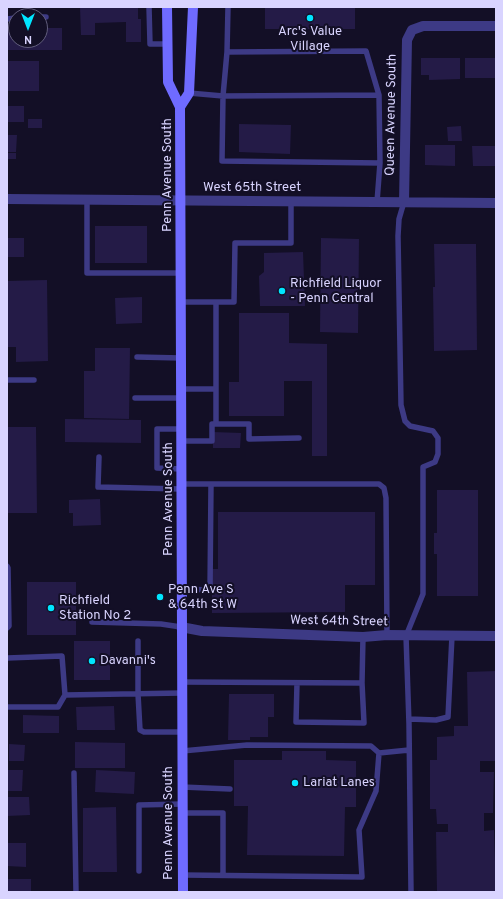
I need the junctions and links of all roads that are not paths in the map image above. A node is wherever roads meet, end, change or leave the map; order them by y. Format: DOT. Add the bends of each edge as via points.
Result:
graph roads {
  1 [pos="149,7"];
  2 [pos="167,7"];
  3 [pos="193,7"];
  4 [pos="228,7"];
  5 [pos="496,26"];
  6 [pos="168,44"];
  7 [pos="227,52"];
  8 [pos="189,93"];
  9 [pos="379,95"];
  10 [pos="223,96"];
  11 [pos="180,107"];
  12 [pos="380,163"];
  13 [pos="7,199"];
  14 [pos="87,199"];
  15 [pos="181,200"];
  16 [pos="291,201"];
  17 [pos="377,202"];
  18 [pos="404,202"];
  19 [pos="496,203"];
  20 [pos="181,273"];
  21 [pos="181,302"];
  22 [pos="216,302"];
  23 [pos="137,357"];
  24 [pos="181,358"];
  25 [pos="7,380"];
  26 [pos="34,380"];
  27 [pos="216,389"];
  28 [pos="181,393"];
  29 [pos="134,398"];
  30 [pos="216,424"];
  31 [pos="181,429"];
  32 [pos="299,438"];
  33 [pos="181,441"];
  34 [pos="99,457"];
  35 [pos="182,469"];
  36 [pos="211,484"];
  37 [pos="182,486"];
  38 [pos="7,566"];
  39 [pos="182,589"];
  40 [pos="92,622"];
  41 [pos="182,627"];
  42 [pos="7,628"];
  43 [pos="387,635"];
  44 [pos="406,636"];
  45 [pos="452,636"];
  46 [pos="496,636"];
  47 [pos="363,637"];
  48 [pos="138,641"];
  49 [pos="7,658"];
  50 [pos="182,682"];
  51 [pos="297,683"];
  52 [pos="362,683"];
  53 [pos="138,694"];
  54 [pos="182,694"];
  55 [pos="65,695"];
  56 [pos="7,707"];
  57 [pos="409,719"];
  58 [pos="182,732"];
  59 [pos="410,750"];
  60 [pos="182,751"];
  61 [pos="378,753"];
  62 [pos="74,774"];
  63 [pos="182,787"];
  64 [pos="230,789"];
  65 [pos="182,809"];
  66 [pos="139,871"];
  67 [pos="183,875"];
  68 [pos="223,875"];
  69 [pos="76,892"];
  70 [pos="183,892"];
  71 [pos="411,892"];
  1 -- 6 [label="lane" via="150,44"];
  2 -- 6 [label="main road, Penn Avenue South"];
  3 -- 8 [label="main road"];
  4 -- 7 [label="lane"];
  5 -- 18 [label="street, Queen Avenue South" via="423,26 412,30 407,40"];
  6 -- 11 [label="main road, Penn Avenue South" via="168,82"];
  7 -- 9 [label="lane" via="366,51"];
  7 -- 10 [label="lane"];
  8 -- 10 [label="lane"];
  8 -- 11 [label="main road, Penn Avenue South"];
  9 -- 10 [label="lane"];
  9 -- 12 [label="lane"];
  10 -- 12 [label="lane" via="222,161"];
  11 -- 15 [label="main road, Penn Avenue South"];
  12 -- 17 [label="lane"];
  13 -- 14 [label="street, West 65th Street"];
  14 -- 15 [label="street, West 65th Street"];
  14 -- 20 [label="lane" via="87,273"];
  15 -- 16 [label="street, West 65th Street"];
  15 -- 20 [label="main road, Penn Avenue South"];
  16 -- 17 [label="street, West 65th Street"];
  16 -- 22 [label="lane" via="291,243 235,243 234,302"];
  17 -- 18 [label="street, West 65th Street"];
  18 -- 19 [label="street, West 65th Street"];
  18 -- 44 [label="lane" via="399,218 398,236 401,405 405,421 410,426 433,431 438,438 435,462 423,467 423,594"];
  20 -- 21 [label="main road, Penn Avenue South"];
  21 -- 22 [label="lane"];
  21 -- 24 [label="main road, Penn Avenue South"];
  22 -- 27 [label="lane"];
  23 -- 24 [label="lane"];
  24 -- 28 [label="main road, Penn Avenue South"];
  25 -- 26 [label="lane"];
  27 -- 28 [label="lane"];
  27 -- 30 [label="lane"];
  28 -- 29 [label="lane"];
  28 -- 31 [label="main road, Penn Avenue South"];
  30 -- 32 [label="lane" via="249,424 249,439"];
  30 -- 33 [label="lane" via="212,424 212,442"];
  31 -- 33 [label="main road, Penn Avenue South"];
  31 -- 35 [label="lane" via="156,429 157,468"];
  33 -- 35 [label="main road, Penn Avenue South"];
  34 -- 37 [label="lane" via="98,487"];
  35 -- 37 [label="main road, Penn Avenue South"];
  36 -- 37 [label="lane"];
  36 -- 39 [label="lane" via="210,590"];
  36 -- 43 [label="lane" via="379,484 384,488"];
  37 -- 39 [label="main road, Penn Avenue South"];
  38 -- 42 [label="lane"];
  39 -- 41 [label="main road, Penn Avenue South"];
  40 -- 41 [label="lane"];
  41 -- 47 [label="street, West 64th Street" via="202,631"];
  41 -- 50 [label="main road, Penn Avenue South"];
  43 -- 44 [label="street, West 64th Street"];
  43 -- 47 [label="street, West 64th Street"];
  44 -- 45 [label="street, West 64th Street"];
  44 -- 57 [label="lane"];
  45 -- 46 [label="street, West 64th Street"];
  45 -- 57 [label="lane" via="448,717 436,720"];
  47 -- 52 [label="lane"];
  48 -- 53 [label="lane"];
  49 -- 55 [label="lane" via="62,656"];
  50 -- 51 [label="lane"];
  50 -- 54 [label="main road, Penn Avenue South"];
  51 -- 52 [label="lane"];
  51 -- 52 [label="lane" via="296,722 364,724"];
  53 -- 54 [label="lane"];
  53 -- 55 [label="lane"];
  53 -- 58 [label="lane" via="140,730"];
  54 -- 58 [label="main road, Penn Avenue South"];
  55 -- 56 [label="lane" via="58,707"];
  57 -- 59 [label="lane"];
  58 -- 60 [label="main road, Penn Avenue South"];
  59 -- 61 [label="lane"];
  59 -- 71 [label="lane"];
  60 -- 61 [label="lane" via="247,745 371,746"];
  60 -- 63 [label="main road, Penn Avenue South"];
  61 -- 68 [label="lane" via="376,792 359,830 362,878"];
  62 -- 69 [label="lane"];
  63 -- 64 [label="lane"];
  63 -- 65 [label="main road, Penn Avenue South"];
  65 -- 66 [label="lane" via="139,805"];
  65 -- 67 [label="main road, Penn Avenue South"];
  65 -- 68 [label="lane" via="223,813"];
  67 -- 68 [label="lane"];
  67 -- 70 [label="main road, Penn Avenue South"];
}
